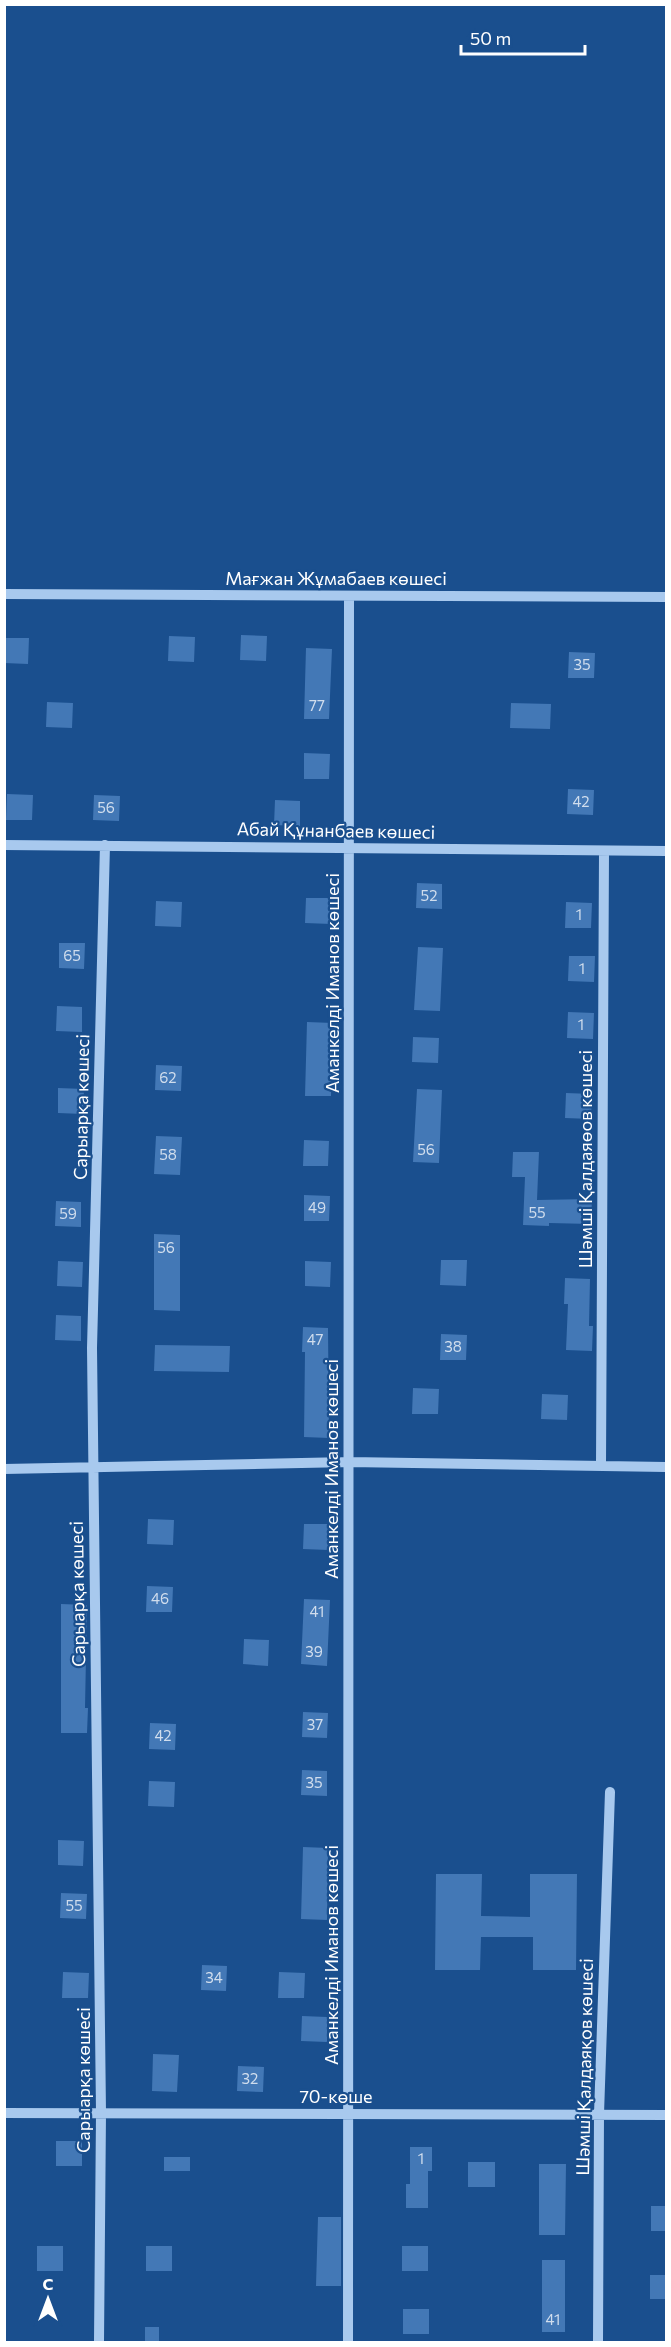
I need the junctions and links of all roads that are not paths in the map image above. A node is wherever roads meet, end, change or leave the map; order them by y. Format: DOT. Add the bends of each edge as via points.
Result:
graph roads {
  1 [pos="4,594"];
  2 [pos="349,596"];
  3 [pos="666,597"];
  4 [pos="4,845"];
  5 [pos="105,845"];
  6 [pos="349,848"];
  7 [pos="666,851"];
  8 [pos="604,852"];
  9 [pos="348,1462"];
  10 [pos="93,1466"];
  11 [pos="601,1466"];
  12 [pos="666,1467"];
  13 [pos="4,1469"];
  14 [pos="610,1792"];
  15 [pos="4,2113"];
  16 [pos="101,2113"];
  17 [pos="348,2114"];
  18 [pos="599,2114"];
  19 [pos="666,2115"];
  20 [pos="99,2343"];
  21 [pos="348,2343"];
  22 [pos="598,2343"];
  1 -- 2 [label="street, Мағжан Жұмабаев көшесі"];
  2 -- 3 [label="street, Мағжан Жұмабаев көшесі"];
  2 -- 6 [label="street, Аманкелді Иманов көшесі"];
  4 -- 5 [label="street, Абай Құнанбаев көшесі"];
  5 -- 6 [label="street, Абай Құнанбаев көшесі"];
  5 -- 10 [label="street, Сарыарқа көшесі" via="92,1348"];
  6 -- 8 [label="street, Абай Құнанбаев көшесі"];
  6 -- 9 [label="street, Аманкелді Иманов көшесі"];
  7 -- 8 [label="street, Абай Құнанбаев көшесі"];
  8 -- 11 [label="street, Шәмші Қалдаяөов көшесі"];
  9 -- 10 [label="street"];
  9 -- 11 [label="street"];
  9 -- 17 [label="street, Аманкелді Иманов көшесі"];
  10 -- 13 [label="street"];
  10 -- 16 [label="street, Сарыарқа көшесі"];
  11 -- 12 [label="street"];
  14 -- 18 [label="street, Шәмші Қалдаяқов көшесі"];
  15 -- 16 [label="street, 70-көше"];
  16 -- 17 [label="street, 70-көше"];
  16 -- 20 [label="street, Сарыарқа көшесі"];
  17 -- 18 [label="street, 70-көше"];
  17 -- 21 [label="street, Аманкелді Иманов көшесі"];
  18 -- 19 [label="street, 70-көше"];
  18 -- 22 [label="street, Шәмші Қалдаяқов көшесі"];
}
